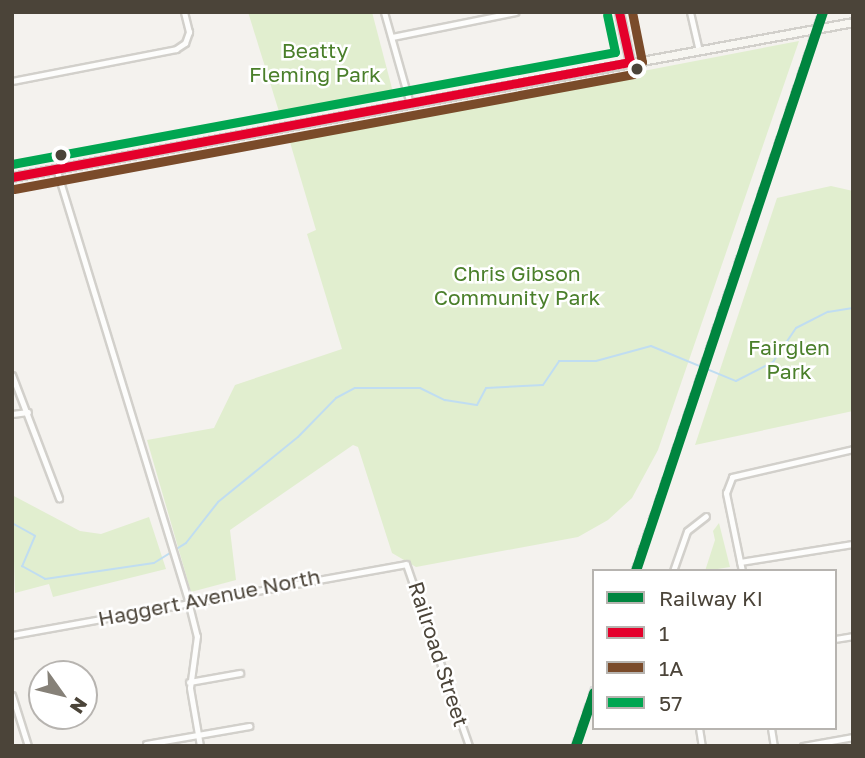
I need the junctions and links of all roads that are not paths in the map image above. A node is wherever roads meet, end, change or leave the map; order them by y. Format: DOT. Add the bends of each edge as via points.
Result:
graph roads {
  1 [pos="184,12"];
  2 [pos="384,12"];
  3 [pos="467,12"];
  4 [pos="516,12"];
  5 [pos="619,12"];
  6 [pos="690,12"];
  7 [pos="470,21"];
  8 [pos="853,22"];
  9 [pos="392,37"];
  10 [pos="699,50"];
  11 [pos="630,62"];
  12 [pos="12,81"];
  13 [pos="410,104"];
  14 [pos="56,168"];
  15 [pos="12,177"];
  16 [pos="12,375"];
  17 [pos="27,412"];
  18 [pos="12,414"];
  19 [pos="853,449"];
  20 [pos="58,498"];
  21 [pos="706,516"];
  22 [pos="853,544"];
  23 [pos="740,562"];
  24 [pos="406,564"];
  25 [pos="674,569"];
  26 [pos="742,569"];
  27 [pos="188,601"];
  28 [pos="12,635"];
  29 [pos="240,673"];
  30 [pos="189,682"];
  31 [pos="12,695"];
  32 [pos="249,726"];
  33 [pos="198,735"];
  34 [pos="853,737"];
  35 [pos="146,744"];
  36 [pos="29,746"];
  37 [pos="200,746"];
  38 [pos="469,746"];
  39 [pos="803,746"];
  1 -- 12 [label="street" via="189,32 185,43 176,49"];
  2 -- 9 [label="street"];
  3 -- 7 [label="street"];
  4 -- 7 [label="street"];
  5 -- 11 [label="main road"];
  6 -- 10 [label="street"];
  7 -- 9 [label="street"];
  8 -- 10 [label="main road"];
  9 -- 13 [label="street"];
  10 -- 11 [label="main road"];
  11 -- 13 [label="main road"];
  13 -- 14 [label="main road"];
  14 -- 15 [label="main road"];
  14 -- 27 [label="street"];
  16 -- 17 [label="street"];
  17 -- 18 [label="street"];
  17 -- 20 [label="street"];
  19 -- 23 [label="street" via="732,477 726,493"];
  21 -- 25 [label="street" via="687,531"];
  22 -- 23 [label="street"];
  23 -- 26 [label="street"];
  24 -- 27 [label="street, Haggert Avenue North"];
  24 -- 38 [label="street, Railroad Street"];
  27 -- 28 [label="street, Haggert Avenue North"];
  27 -- 30 [label="street" via="197,636"];
  29 -- 30 [label="street"];
  30 -- 33 [label="street"];
  31 -- 36 [label="street"];
  32 -- 33 [label="street"];
  33 -- 35 [label="street"];
  33 -- 37 [label="street"];
  34 -- 39 [label="street"];
}
